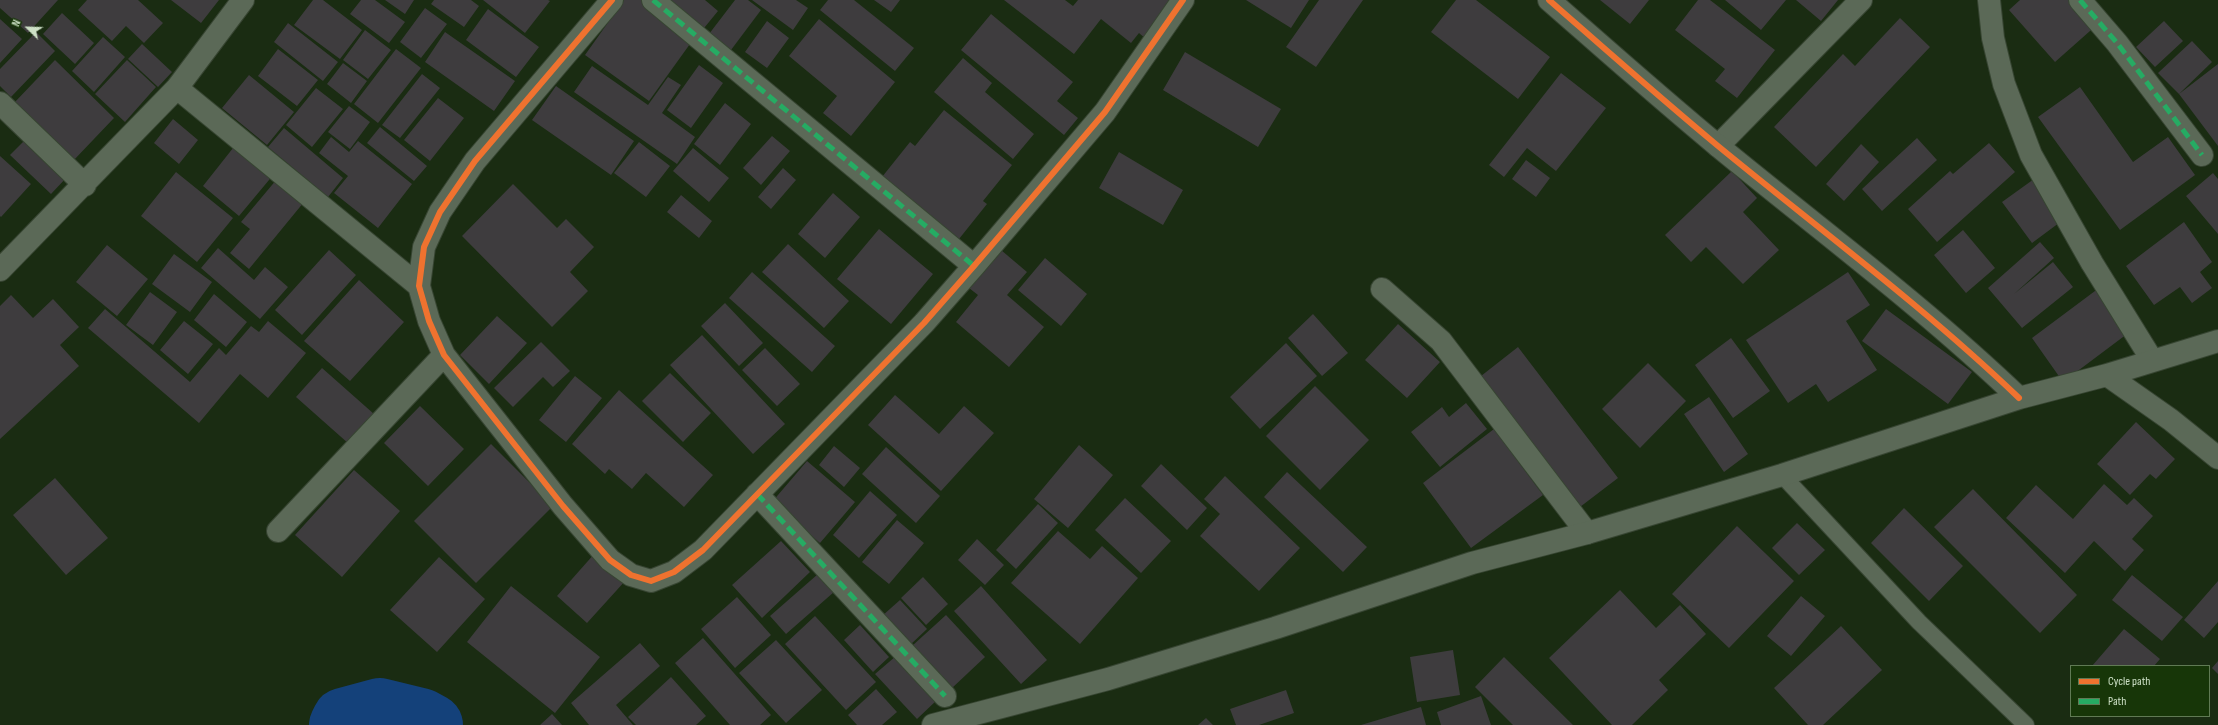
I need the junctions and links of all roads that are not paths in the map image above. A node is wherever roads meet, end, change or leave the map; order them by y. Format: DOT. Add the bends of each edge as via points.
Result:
graph roads {
  1 [pos="243,0"];
  2 [pos="612,0"];
  3 [pos="653,0"];
  4 [pos="1183,0"];
  5 [pos="1549,0"];
  6 [pos="1861,0"];
  7 [pos="1989,0"];
  8 [pos="2080,0"];
  9 [pos="177,88"];
  10 [pos="0,103"];
  11 [pos="1718,146"];
  12 [pos="2202,155"];
  13 [pos="85,185"];
  14 [pos="974,266"];
  15 [pos="0,270"];
  16 [pos="419,286"];
  17 [pos="1382,289"];
  18 [pos="2218,341"];
  19 [pos="444,355"];
  20 [pos="2152,360"];
  21 [pos="2107,375"];
  22 [pos="2019,398"];
  23 [pos="2218,458"];
  24 [pos="1782,475"];
  25 [pos="757,494"];
  26 [pos="278,531"];
  27 [pos="1586,533"];
  28 [pos="945,696"];
  29 [pos="933,725"];
  30 [pos="2026,725"];
  1 -- 9 [label="street"];
  2 -- 16 [label="street" via="475,162 440,212 424,247"];
  3 -- 14 [label="street"];
  4 -- 14 [label="street" via="1104,112"];
  5 -- 11 [label="street"];
  6 -- 11 [label="street"];
  7 -- 20 [label="street" via="1993,38 2004,84 2031,155 2092,263"];
  8 -- 12 [label="street" via="2117,43"];
  9 -- 13 [label="street"];
  9 -- 16 [label="street"];
  10 -- 13 [label="street"];
  11 -- 22 [label="street" via="1930,319"];
  13 -- 15 [label="street"];
  14 -- 25 [label="street" via="924,323"];
  16 -- 19 [label="street" via="429,321"];
  17 -- 27 [label="street" via="1441,341"];
  18 -- 20 [label="street"];
  19 -- 25 [label="street" via="563,506 610,560 631,575 651,581 674,572 703,550"];
  19 -- 26 [label="street"];
  20 -- 21 [label="street"];
  21 -- 22 [label="street"];
  21 -- 23 [label="street" via="2171,420"];
  22 -- 24 [label="street"];
  24 -- 27 [label="street"];
  24 -- 30 [label="lane" via="1919,622"];
  25 -- 28 [label="street"];
  27 -- 29 [label="street" via="1472,563 1275,628 1108,679"];
}
